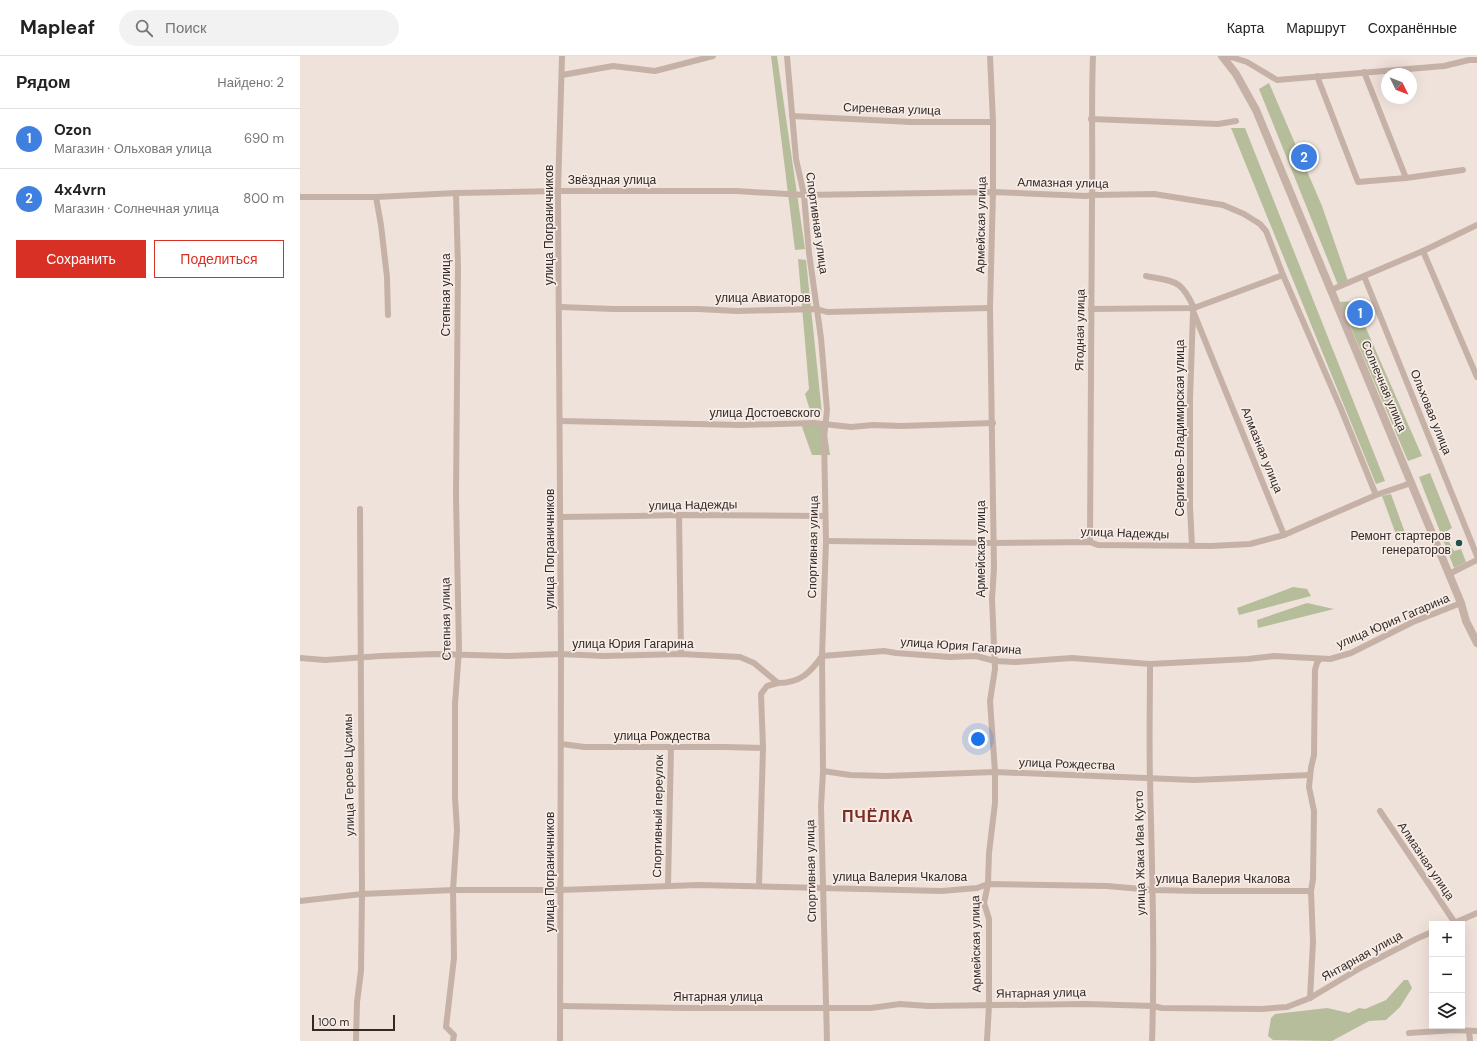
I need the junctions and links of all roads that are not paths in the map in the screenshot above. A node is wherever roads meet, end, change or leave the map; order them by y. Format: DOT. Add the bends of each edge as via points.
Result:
graph roads {
  1 [pos="562,56"];
  2 [pos="713,56"];
  3 [pos="787,56"];
  4 [pos="990,56"];
  5 [pos="1093,56"];
  6 [pos="1223,58"];
  7 [pos="1477,60"];
  8 [pos="1364,72"];
  9 [pos="562,75"];
  10 [pos="1317,76"];
  11 [pos="792,116"];
  12 [pos="1091,119"];
  13 [pos="1236,121"];
  14 [pos="992,122"];
  15 [pos="1463,170"];
  16 [pos="1406,178"];
  17 [pos="558,191"];
  18 [pos="993,192"];
  19 [pos="456,193"];
  20 [pos="1092,194"];
  21 [pos="804,195"];
  22 [pos="376,197"];
  23 [pos="300,198"];
  24 [pos="1477,225"];
  25 [pos="1423,252"];
  26 [pos="1283,274"];
  27 [pos="1146,276"];
  28 [pos="1364,276"];
  29 [pos="1331,290"];
  30 [pos="560,307"];
  31 [pos="990,308"];
  32 [pos="817,309"];
  33 [pos="1091,309"];
  34 [pos="1193,309"];
  35 [pos="388,315"];
  36 [pos="1477,377"];
  37 [pos="560,421"];
  38 [pos="993,423"];
  39 [pos="826,424"];
  40 [pos="1411,483"];
  41 [pos="1376,495"];
  42 [pos="360,509"];
  43 [pos="679,514"];
  44 [pos="825,516"];
  45 [pos="561,517"];
  46 [pos="1284,534"];
  47 [pos="826,541"];
  48 [pos="1090,542"];
  49 [pos="993,543"];
  50 [pos="1192,546"];
  51 [pos="1477,556"];
  52 [pos="1477,560"];
  53 [pos="1449,574"];
  54 [pos="1461,603"];
  55 [pos="1477,643"];
  56 [pos="458,654"];
  57 [pos="562,654"];
  58 [pos="680,654"];
  59 [pos="822,656"];
  60 [pos="360,657"];
  61 [pos="300,658"];
  62 [pos="1320,659"];
  63 [pos="995,661"];
  64 [pos="1150,664"];
  65 [pos="778,683"];
  66 [pos="562,744"];
  67 [pos="671,747"];
  68 [pos="763,748"];
  69 [pos="823,771"];
  70 [pos="995,772"];
  71 [pos="1310,776"];
  72 [pos="1150,778"];
  73 [pos="1380,811"];
  74 [pos="988,884"];
  75 [pos="759,885"];
  76 [pos="668,886"];
  77 [pos="822,888"];
  78 [pos="453,890"];
  79 [pos="561,890"];
  80 [pos="1153,890"];
  81 [pos="1311,891"];
  82 [pos="362,894"];
  83 [pos="300,901"];
  84 [pos="1477,914"];
  85 [pos="1452,921"];
  86 [pos="1458,921"];
  87 [pos="1429,933"];
  88 [pos="1310,998"];
  89 [pos="989,1005"];
  90 [pos="561,1006"];
  91 [pos="1153,1006"];
  92 [pos="826,1008"];
  93 [pos="1469,1031"];
  94 [pos="1477,1032"];
  95 [pos="1409,1033"];
  96 [pos="356,1041"];
  97 [pos="453,1041"];
  98 [pos="560,1041"];
  99 [pos="827,1041"];
  100 [pos="987,1041"];
  101 [pos="1152,1041"];
  102 [pos="1470,1041"];
  1 -- 9 [label="street, улица Пограничников"];
  2 -- 9 [label="street" via="655,71 613,66"];
  3 -- 11 [label="street, Спортивная улица"];
  4 -- 14 [label="street, Армейская улица"];
  5 -- 12 [label="street, Ягодная улица"];
  6 -- 10 [label="street" via="1231,57 1247,62 1277,80"];
  6 -- 29 [label="street, Солнечная улица" via="1236,74 1256,110"];
  7 -- 8 [label="street" via="1444,66"];
  8 -- 10 [label="street"];
  8 -- 16 [label="street"];
  9 -- 17 [label="street, улица Пограничников"];
  10 -- 16 [label="street" via="1358,182"];
  11 -- 14 [label="street, Сиреневая улица" via="911,122"];
  11 -- 21 [label="street, Спортивная улица" via="796,159"];
  12 -- 13 [label="street" via="1218,124"];
  12 -- 20 [label="street, Ягодная улица"];
  14 -- 18 [label="street, Армейская улица"];
  15 -- 16 [label="street"];
  17 -- 19 [label="street, Звёздная улица"];
  17 -- 21 [label="street, Звёздная улица" via="736,191"];
  17 -- 30 [label="street, улица Пограничников"];
  18 -- 20 [label="street, Алмазная улица" via="1086,196"];
  18 -- 21 [label="street, Алмазная улица"];
  18 -- 31 [label="street, Армейская улица"];
  19 -- 22 [label="street, Звёздная улица"];
  19 -- 56 [label="street, Степная улица"];
  20 -- 26 [label="street, Алмазная улица" via="1154,194 1223,205 1260,224 1266,231"];
  20 -- 33 [label="street, Ягодная улица"];
  21 -- 32 [label="street, Спортивная улица"];
  22 -- 23 [label="street, Звёздная улица"];
  22 -- 35 [label="street" via="385,263"];
  24 -- 25 [label="street"];
  25 -- 28 [label="street"];
  25 -- 36 [label="street"];
  26 -- 34 [label="street"];
  26 -- 41 [label="street, Алмазная улица"];
  27 -- 34 [label="street, Алмазная улица" via="1180,285"];
  28 -- 29 [label="street"];
  28 -- 51 [label="street, Ольховая улица"];
  29 -- 40 [label="street, Солнечная улица"];
  30 -- 32 [label="street, улица Авиаторов" via="698,308 737,311"];
  30 -- 37 [label="street, улица Пограничников"];
  31 -- 32 [label="street, улица Авиаторов" via="827,312"];
  31 -- 38 [label="street, Армейская улица"];
  32 -- 39 [label="street, Спортивная улица" via="827,410"];
  33 -- 34 [label="street"];
  33 -- 48 [label="street, Ягодная улица"];
  34 -- 46 [label="street, Алмазная улица"];
  34 -- 50 [label="street, Сергиево-Владимирская улица" via="1190,399"];
  37 -- 39 [label="street, улица Достоевского" via="741,426"];
  37 -- 45 [label="street, улица Пограничников"];
  38 -- 39 [label="street, улица Достоевского" via="851,427"];
  38 -- 49 [label="street, Армейская улица"];
  39 -- 44 [label="street, Спортивная улица"];
  40 -- 41 [label="street, улица Надежды"];
  40 -- 53 [label="street, Солнечная улица"];
  41 -- 46 [label="street, улица Надежды"];
  42 -- 60 [label="street, улица Героев Цусимы"];
  43 -- 44 [label="street, улица Надежды"];
  43 -- 45 [label="street, улица Надежды"];
  43 -- 58 [label="street"];
  44 -- 47 [label="street, Спортивная улица"];
  45 -- 57 [label="street, улица Пограничников"];
  46 -- 50 [label="street, улица Надежды" via="1250,544"];
  47 -- 49 [label="street, улица Надежды"];
  47 -- 59 [label="street, Спортивная улица"];
  48 -- 49 [label="street, улица Надежды"];
  48 -- 50 [label="street, улица Надежды" via="1098,545"];
  49 -- 63 [label="street, Армейская улица"];
  52 -- 53 [label="street"];
  53 -- 54 [label="street, Солнечная улица"];
  54 -- 55 [label="street, Солнечная улица" via="1466,621"];
  54 -- 62 [label="street, улица Юрия Гагарина" via="1413,622 1351,653"];
  56 -- 57 [label="street, улица Юрия Гагарина"];
  56 -- 60 [label="street, улица Юрия Гагарина"];
  56 -- 78 [label="street, Степная улица" via="455,704 457,830"];
  57 -- 58 [label="street, улица Юрия Гагарина"];
  57 -- 66 [label="street, улица Пограничников"];
  58 -- 65 [label="street, улица Юрия Гагарина" via="740,657 754,662"];
  59 -- 63 [label="street, улица Юрия Гагарина" via="884,651 950,657 976,656"];
  59 -- 65 [label="street" via="803,677 789,683"];
  59 -- 69 [label="street, Спортивная улица"];
  60 -- 61 [label="street, улица Юрия Гагарина" via="325,660"];
  60 -- 82 [label="street, улица Героев Цусимы"];
  62 -- 64 [label="street, улица Юрия Гагарина" via="1274,656"];
  62 -- 71 [label="street" via="1315,670 1314,748"];
  63 -- 64 [label="street, улица Юрия Гагарина" via="1072,658"];
  63 -- 70 [label="street, Армейская улица" via="990,701"];
  64 -- 72 [label="street, улица Жака Ива Кусто"];
  65 -- 68 [label="street" via="767,686 761,694"];
  66 -- 67 [label="street, улица Рождества" via="584,747"];
  66 -- 79 [label="street, улица Пограничников"];
  67 -- 68 [label="street, улица Рождества"];
  67 -- 76 [label="street, Спортивный переулок"];
  68 -- 75 [label="street"];
  69 -- 70 [label="street, улица Рождества" via="850,776"];
  69 -- 77 [label="street, Спортивная улица"];
  70 -- 72 [label="street, улица Рождества"];
  70 -- 74 [label="street, Армейская улица"];
  71 -- 72 [label="street, улица Рождества" via="1202,780"];
  71 -- 81 [label="street" via="1309,787 1314,811"];
  72 -- 80 [label="street, улица Жака Ива Кусто"];
  73 -- 85 [label="street, Алмазная улица"];
  74 -- 77 [label="street, улица Валерия Чкалова" via="978,888 942,891"];
  74 -- 80 [label="street, улица Валерия Чкалова" via="1107,886"];
  74 -- 89 [label="street, Армейская улица" via="984,903 989,919"];
  75 -- 76 [label="street, улица Валерия Чкалова"];
  75 -- 77 [label="street, улица Валерия Чкалова"];
  76 -- 79 [label="street, улица Валерия Чкалова"];
  77 -- 92 [label="street, Спортивная улица"];
  78 -- 79 [label="street, улица Валерия Чкалова"];
  78 -- 82 [label="street, улица Валерия Чкалова"];
  78 -- 97 [label="street, Степная улица" via="454,958 446,1027 454,1035"];
  79 -- 90 [label="street, улица Пограничников"];
  80 -- 81 [label="street, улица Валерия Чкалова"];
  80 -- 91 [label="street, улица Жака Ива Кусто"];
  81 -- 88 [label="street" via="1313,942"];
  82 -- 83 [label="street, улица Валерия Чкалова"];
  82 -- 96 [label="street, улица Героев Цусимы" via="361,970"];
  84 -- 86 [label="street"];
  87 -- 88 [label="street, Янтарная улица" via="1362,967"];
  88 -- 91 [label="street, Янтарная улица" via="1287,1006 1261,1009"];
  89 -- 91 [label="street, Янтарная улица"];
  89 -- 92 [label="street, Янтарная улица" via="900,1004 871,1008"];
  89 -- 100 [label="street, Армейская улица"];
  90 -- 92 [label="street, Янтарная улица"];
  90 -- 98 [label="street, улица Пограничников"];
  91 -- 101 [label="street, улица Жака Ива Кусто"];
  92 -- 99 [label="street, Спортивная улица"];
  93 -- 94 [label="street"];
  93 -- 95 [label="street"];
  93 -- 102 [label="street"];
}
